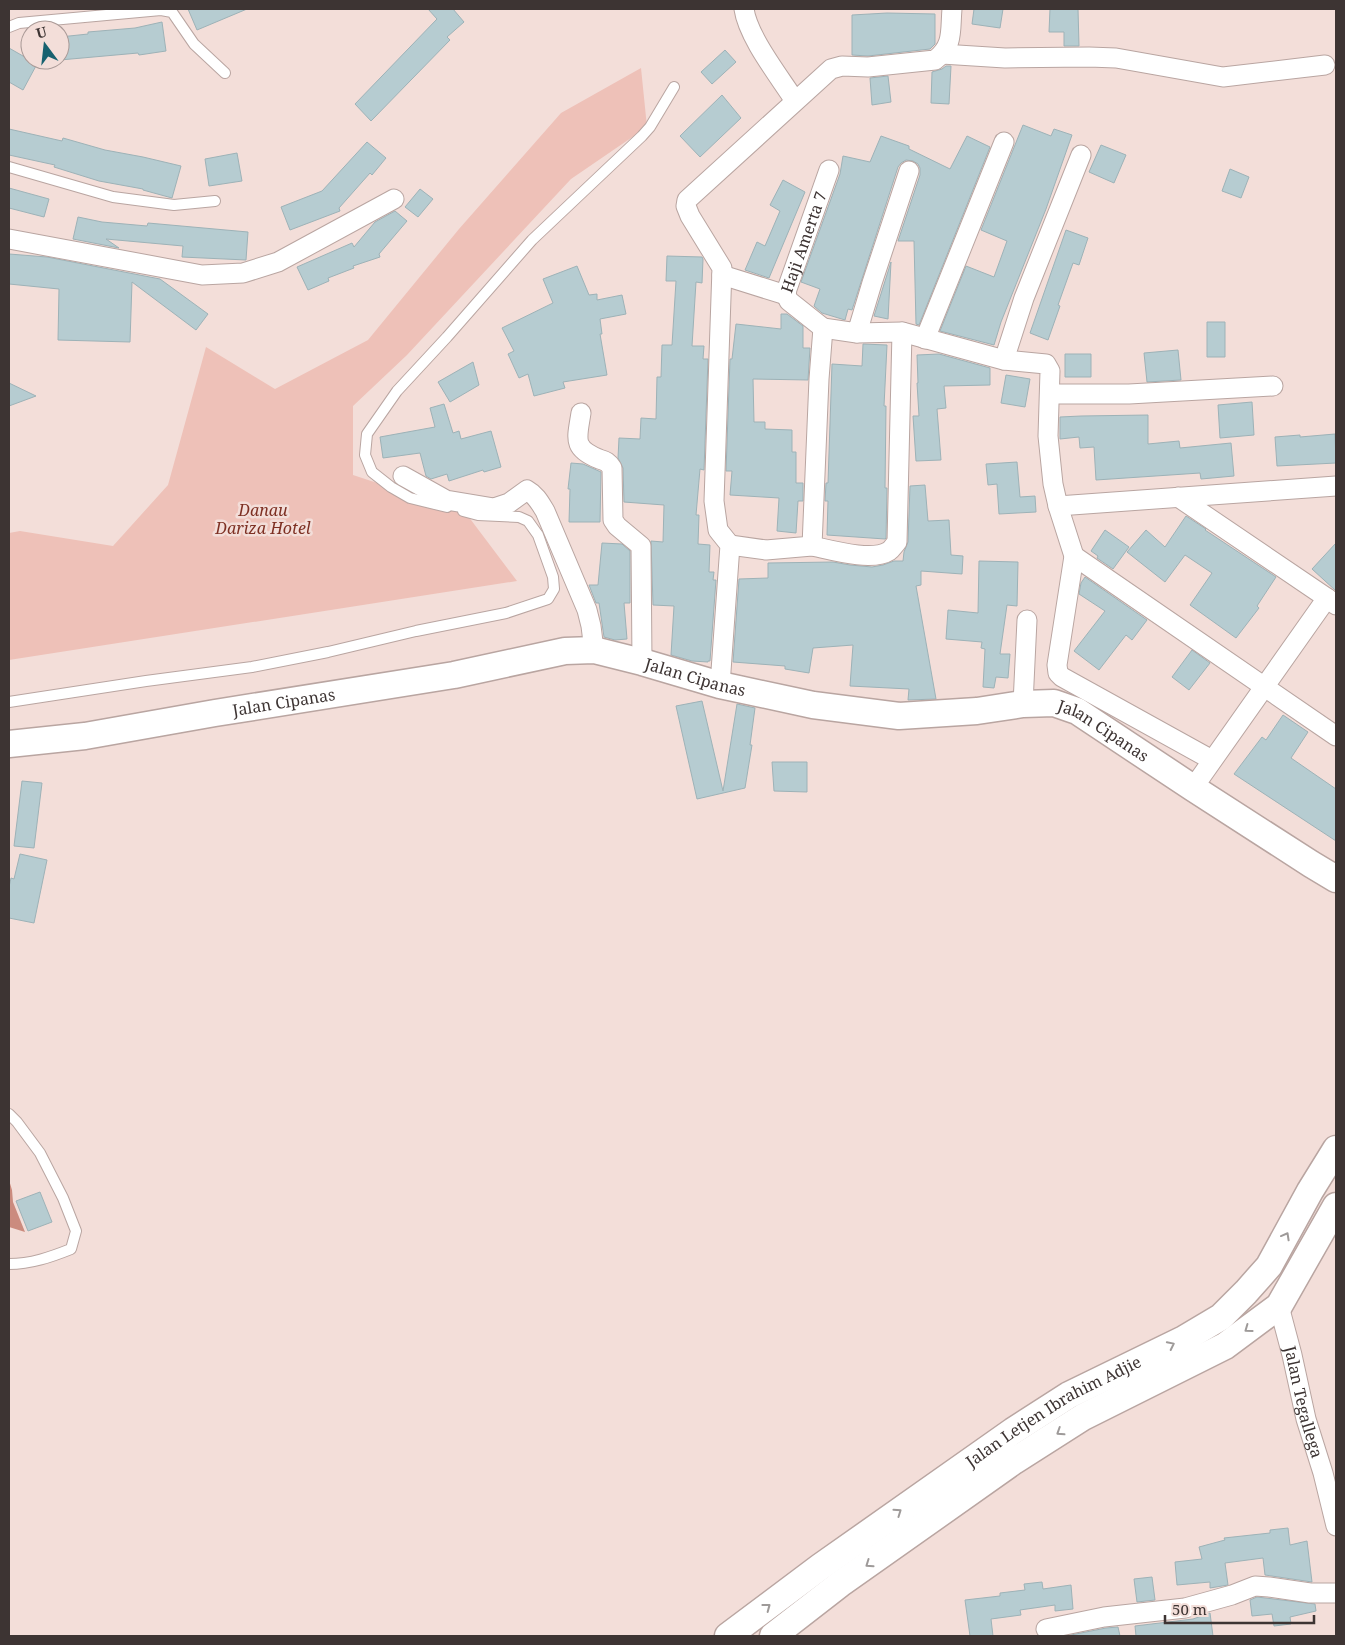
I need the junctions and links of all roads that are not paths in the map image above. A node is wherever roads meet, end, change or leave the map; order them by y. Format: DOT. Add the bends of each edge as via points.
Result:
graph roads {
  1 [pos="744,9"];
  2 [pos="952,9"];
  3 [pos="171,11"];
  4 [pos="9,27"];
  5 [pos="942,54"];
  6 [pos="1325,65"];
  7 [pos="226,73"];
  8 [pos="674,87"];
  9 [pos="795,101"];
  10 [pos="1004,142"];
  11 [pos="1081,155"];
  12 [pos="9,167"];
  13 [pos="829,170"];
  14 [pos="909,172"];
  15 [pos="394,198"];
  16 [pos="215,201"];
  17 [pos="9,240"];
  18 [pos="722,275"];
  19 [pos="786,295"];
  20 [pos="823,328"];
  21 [pos="902,332"];
  22 [pos="858,333"];
  23 [pos="926,340"];
  24 [pos="1004,360"];
  25 [pos="1272,386"];
  26 [pos="1050,394"];
  27 [pos="581,413"];
  28 [pos="403,476"];
  29 [pos="1336,486"];
  30 [pos="1178,497"];
  31 [pos="1058,506"];
  32 [pos="730,545"];
  33 [pos="812,546"];
  34 [pos="1074,556"];
  35 [pos="1331,601"];
  36 [pos="1027,620"];
  37 [pos="594,650"];
  38 [pos="642,662"];
  39 [pos="720,685"];
  40 [pos="1265,687"];
  41 [pos="9,702"];
  42 [pos="1023,704"];
  43 [pos="1336,736"];
  44 [pos="9,744"];
  45 [pos="1212,760"];
  46 [pos="1193,788"];
  47 [pos="1336,879"];
  48 [pos="9,1114"];
  49 [pos="1336,1149"];
  50 [pos="1336,1206"];
  51 [pos="9,1264"];
  52 [pos="1279,1306"];
  53 [pos="1069,1396"];
  54 [pos="1083,1417"];
  55 [pos="1336,1526"];
  56 [pos="1336,1593"];
  57 [pos="1046,1629"];
  58 [pos="728,1636"];
  59 [pos="773,1636"];
  1 -- 9 [label="street" via="753,35"];
  2 -- 5 [label="street" via="949,45"];
  3 -- 4 [label="lane" via="19,23"];
  3 -- 7 [label="lane" via="194,44"];
  5 -- 6 [label="street" via="1005,58 1116,58 1223,77"];
  5 -- 9 [label="street" via="934,60 831,69"];
  8 -- 41 [label="lane" via="650,127 532,240 397,391 367,434 365,455 372,472 410,498 478,515 519,517 528,521 538,535 553,576 554,589 548,599 506,613 252,667"];
  9 -- 18 [label="street" via="687,200 688,211 722,268"];
  10 -- 23 [label="street"];
  11 -- 24 [label="street" via="1024,298"];
  12 -- 16 [label="lane" via="113,197 174,205"];
  13 -- 19 [label="street, Haji Amerta 7"];
  14 -- 22 [label="street"];
  15 -- 17 [label="street" via="278,262 243,273 202,274"];
  18 -- 19 [label="street"];
  18 -- 32 [label="street" via="714,501 718,530"];
  19 -- 20 [label="street, Haji Amerta 7"];
  20 -- 22 [label="street"];
  20 -- 33 [label="street"];
  21 -- 22 [label="street"];
  21 -- 23 [label="street"];
  21 -- 33 [label="street" via="897,542 889,551 877,555 850,554"];
  23 -- 24 [label="street"];
  24 -- 26 [label="street" via="1046,364 1050,371"];
  25 -- 26 [label="street" via="1129,394"];
  26 -- 31 [label="street" via="1048,436"];
  27 -- 38 [label="street" via="577,436 582,450 607,462 612,468 612,520 641,546"];
  28 -- 37 [label="street" via="446,500 494,508 527,490 531,493 545,511 581,594 591,626"];
  29 -- 30 [label="street"];
  30 -- 31 [label="street"];
  30 -- 35 [label="street"];
  31 -- 34 [label="street"];
  32 -- 33 [label="street" via="766,550"];
  32 -- 39 [label="street"];
  34 -- 40 [label="street"];
  34 -- 45 [label="street" via="1058,673"];
  35 -- 40 [label="street"];
  36 -- 42 [label="street"];
  37 -- 38 [label="street, Jalan Cipanas"];
  37 -- 44 [label="street, Jalan Cipanas" via="565,651 454,675 85,736"];
  38 -- 39 [label="street, Jalan Cipanas"];
  39 -- 42 [label="street, Jalan Cipanas" via="813,705 899,716 977,711"];
  40 -- 43 [label="street"];
  40 -- 45 [label="street"];
  42 -- 46 [label="street, Jalan Cipanas" via="1054,703 1077,710"];
  45 -- 46 [label="street"];
  46 -- 47 [label="street, Jalan Cipanas"];
  48 -- 51 [label="lane" via="40,1153 76,1231 71,1249 47,1258"];
  53 -- 49 [label="street, Jalan Letjen Ibrahim Adjie, one-way" via="1221,1317 1269,1266"];
  50 -- 52 [label="street, Jalan Letjen Ibrahim Adjie"];
  52 -- 54 [label="street, Jalan Letjen Ibrahim Adjie, one-way" via="1225,1346"];
  52 -- 55 [label="street, Jalan Tegallega"];
  53 -- 54 [label="street"];
  58 -- 53 [label="street, Jalan Letjen Ibrahim Adjie, one-way" via="924,1493"];
  54 -- 59 [label="street, Jalan Letjen Ibrahim Adjie, one-way" via="1014,1461 840,1584"];
  56 -- 57 [label="street" via="1255,1586 1185,1608 1104,1617"];
}
